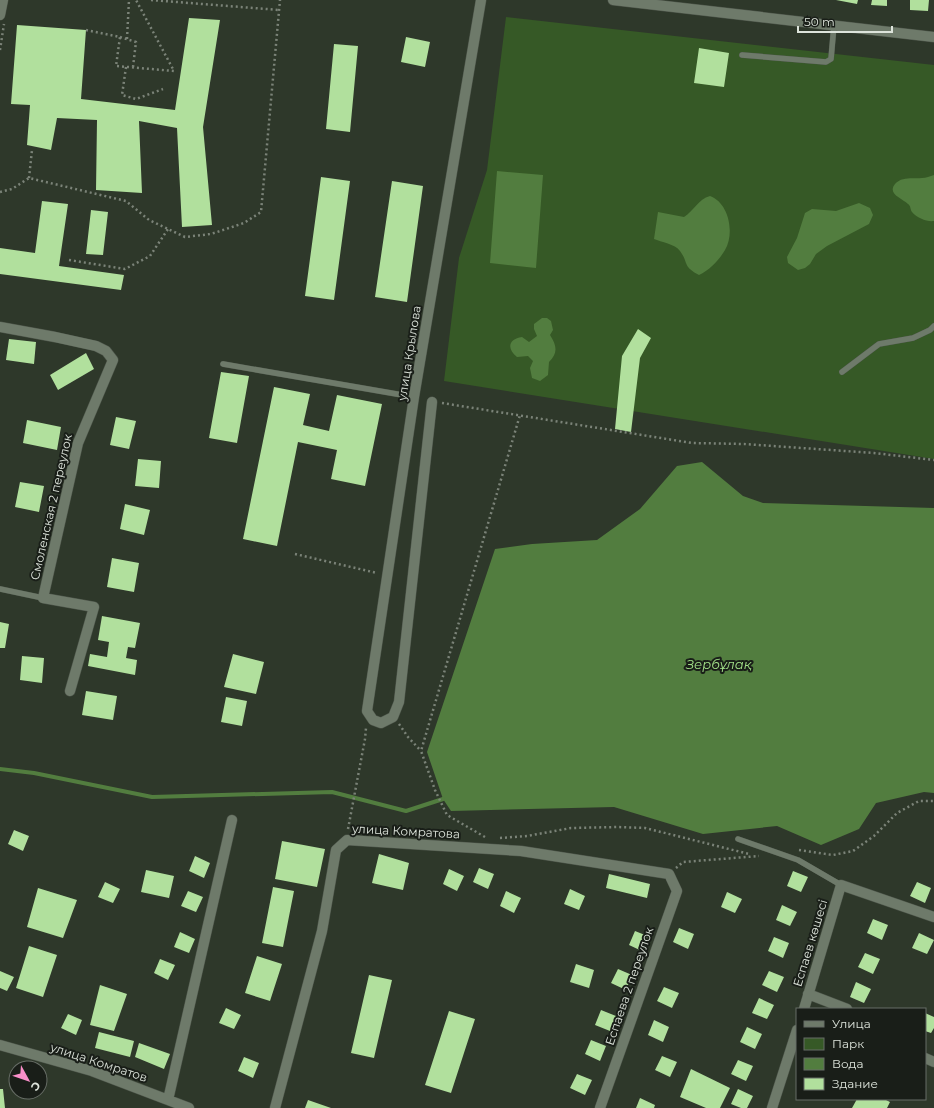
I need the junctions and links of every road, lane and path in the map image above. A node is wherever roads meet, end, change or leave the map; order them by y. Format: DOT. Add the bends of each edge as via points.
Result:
graph roads {
  1 [pos="3,0"];
  2 [pos="129,0"];
  3 [pos="136,0"];
  4 [pos="151,0"];
  5 [pos="280,0"];
  6 [pos="481,0"];
  7 [pos="613,0"];
  8 [pos="280,10"];
  9 [pos="0,15"];
  10 [pos="834,25"];
  11 [pos="86,30"];
  12 [pos="934,36"];
  13 [pos="120,37"];
  14 [pos="127,39"];
  15 [pos="742,55"];
  16 [pos="126,67"];
  17 [pos="133,67"];
  18 [pos="163,89"];
  19 [pos="32,150"];
  20 [pos="29,178"];
  21 [pos="0,192"];
  22 [pos="168,229"];
  23 [pos="69,260"];
  24 [pos="934,326"];
  25 [pos="0,327"];
  26 [pos="224,364"];
  27 [pos="842,372"];
  28 [pos="414,397"];
  29 [pos="432,402"];
  30 [pos="520,415"];
  31 [pos="934,460"];
  32 [pos="295,554"];
  33 [pos="388,575"];
  34 [pos="0,589"];
  35 [pos="43,598"];
  36 [pos="70,691"];
  37 [pos="393,717"];
  38 [pos="366,731"];
  39 [pos="421,751"];
  40 [pos="934,801"];
  41 [pos="232,820"];
  42 [pos="348,827"];
  43 [pos="487,838"];
  44 [pos="495,838"];
  45 [pos="738,839"];
  46 [pos="796,850"];
  47 [pos="776,852"];
  48 [pos="759,856"];
  49 [pos="669,874"];
  50 [pos="841,885"];
  51 [pos="934,917"];
  52 [pos="808,994"];
  53 [pos="804,1008"];
  54 [pos="844,1008"];
  55 [pos="796,1033"];
  56 [pos="0,1045"];
  57 [pos="168,1100"];
  58 [pos="189,1108"];
  59 [pos="275,1108"];
  60 [pos="600,1108"];
  61 [pos="772,1108"];
  1 -- 9 [label="street"];
  2 -- 14 [label="path"];
  3 -- 17 [label="path" via="174,71"];
  4 -- 8 [label="path"];
  5 -- 8 [label="path"];
  6 -- 28 [label="street, улица Крылова"];
  7 -- 10 [label="street"];
  8 -- 22 [label="path" via="261,212 244,223 211,234 185,237"];
  10 -- 12 [label="street"];
  10 -- 15 [label="lane" via="831,59 826,62"];
  11 -- 13 [label="path"];
  13 -- 14 [label="path"];
  13 -- 16 [label="path" via="116,66"];
  14 -- 17 [label="path" via="136,42"];
  16 -- 17 [label="path"];
  16 -- 18 [label="path" via="122,95 136,99"];
  19 -- 20 [label="path"];
  20 -- 21 [label="path" via="12,189"];
  20 -- 22 [label="path" via="126,202 149,220"];
  22 -- 23 [label="path" via="150,256 125,269"];
  24 -- 27 [label="lane" via="913,338 879,344"];
  25 -- 35 [label="street, Смоленская 2 переулок" via="96,346 106,351 112,360 78,443"];
  26 -- 28 [label="lane"];
  28 -- 33 [label="street, улица Крылова"];
  29 -- 30 [label="path"];
  29 -- 37 [label="street" via="399,702"];
  30 -- 31 [label="path" via="692,444 751,445"];
  30 -- 39 [label="path"];
  32 -- 33 [label="path"];
  33 -- 37 [label="street, улица Крылова" via="367,712 373,720 381,723"];
  34 -- 35 [label="lane"];
  35 -- 36 [label="street, Смоленская 2 переулок" via="94,607"];
  37 -- 39 [label="path"];
  38 -- 42 [label="path"];
  39 -- 43 [label="path" via="447,815"];
  40 -- 46 [label="path" via="919,801 897,813 874,836 853,851 833,855"];
  41 -- 57 [label="street"];
  44 -- 48 [label="path" via="527,836 571,828 645,828"];
  45 -- 47 [label="lane"];
  47 -- 48 [label="path"];
  47 -- 50 [label="lane" via="798,860"];
  48 -- 49 [label="path" via="682,862"];
  49 -- 59 [label="street, улица Комратова" via="521,851 347,840 336,850 322,931"];
  49 -- 60 [label="street, Еспаева 2 переулок" via="676,891"];
  50 -- 51 [label="street"];
  50 -- 52 [label="street, Еспаев көшесі"];
  52 -- 53 [label="street, Еспаев көшесі"];
  52 -- 54 [label="street"];
  55 -- 61 [label="street"];
  56 -- 57 [label="street, улица Комратов" via="92,1071"];
  57 -- 58 [label="street, улица Комратов"];
}
